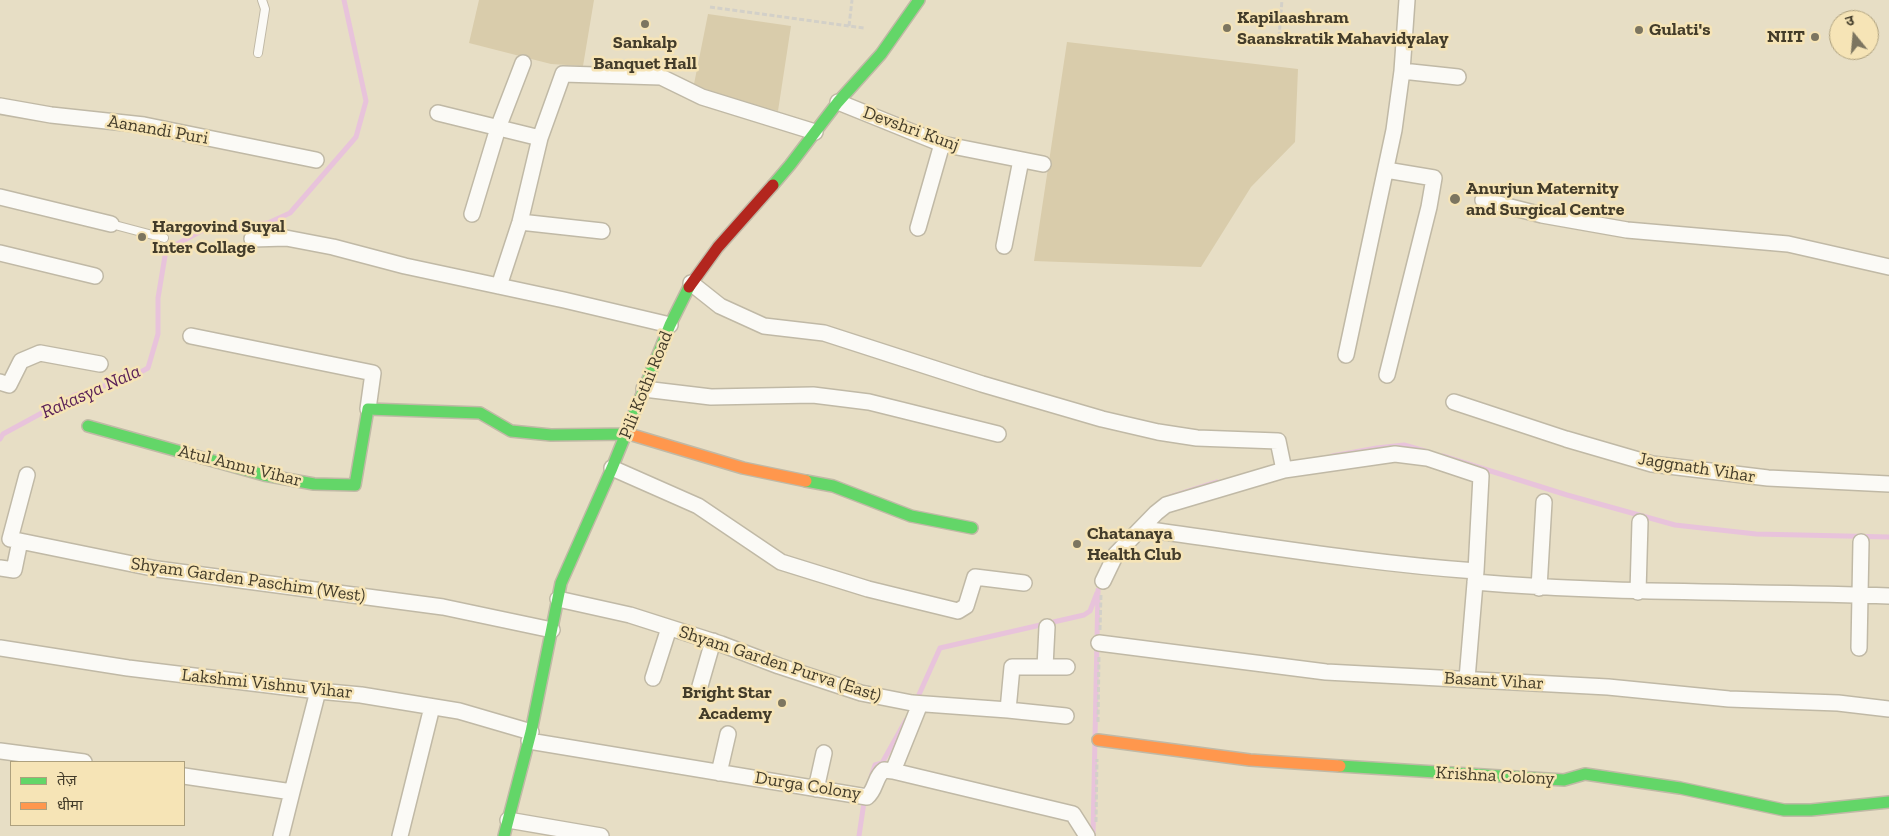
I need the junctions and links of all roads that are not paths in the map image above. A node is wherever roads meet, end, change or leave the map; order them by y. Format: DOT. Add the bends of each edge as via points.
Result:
graph roads {
  1 [pos="262,0"];
  2 [pos="919,0"];
  3 [pos="1407,0"];
  4 [pos="258,53"];
  5 [pos="523,63"];
  6 [pos="1402,72"];
  7 [pos="1458,77"];
  8 [pos="838,102"];
  9 [pos="0,106"];
  10 [pos="438,113"];
  11 [pos="498,128"];
  12 [pos="815,132"];
  13 [pos="540,138"];
  14 [pos="942,144"];
  15 [pos="316,160"];
  16 [pos="1021,160"];
  17 [pos="1043,164"];
  18 [pos="1386,170"];
  19 [pos="0,197"];
  20 [pos="1483,200"];
  21 [pos="472,214"];
  22 [pos="520,222"];
  23 [pos="111,224"];
  24 [pos="918,228"];
  25 [pos="602,231"];
  26 [pos="164,238"];
  27 [pos="252,239"];
  28 [pos="1004,246"];
  29 [pos="0,253"];
  30 [pos="1889,267"];
  31 [pos="95,276"];
  32 [pos="692,283"];
  33 [pos="499,286"];
  34 [pos="670,325"];
  35 [pos="191,336"];
  36 [pos="1346,355"];
  37 [pos="100,364"];
  38 [pos="1387,375"];
  39 [pos="0,382"];
  40 [pos="644,389"];
  41 [pos="1454,402"];
  42 [pos="368,409"];
  43 [pos="88,426"];
  44 [pos="626,433"];
  45 [pos="998,434"];
  46 [pos="612,468"];
  47 [pos="1284,470"];
  48 [pos="27,475"];
  49 [pos="1889,484"];
  50 [pos="1544,502"];
  51 [pos="1640,522"];
  52 [pos="972,528"];
  53 [pos="1142,529"];
  54 [pos="20,542"];
  55 [pos="1861,542"];
  56 [pos="0,568"];
  57 [pos="1476,577"];
  58 [pos="1103,581"];
  59 [pos="1024,583"];
  60 [pos="1539,588"];
  61 [pos="1638,592"];
  62 [pos="1859,595"];
  63 [pos="1889,596"];
  64 [pos="558,599"];
  65 [pos="1047,627"];
  66 [pos="669,628"];
  67 [pos="552,630"];
  68 [pos="713,642"];
  69 [pos="1099,643"];
  70 [pos="0,648"];
  71 [pos="1859,648"];
  72 [pos="1045,667"];
  73 [pos="1067,668"];
  74 [pos="653,678"];
  75 [pos="1467,678"];
  76 [pos="700,686"];
  77 [pos="318,691"];
  78 [pos="920,704"];
  79 [pos="432,706"];
  80 [pos="1889,709"];
  81 [pos="1008,710"];
  82 [pos="1066,716"];
  83 [pos="728,734"];
  84 [pos="530,737"];
  85 [pos="1098,740"];
  86 [pos="0,751"];
  87 [pos="824,753"];
  88 [pos="76,761"];
  89 [pos="893,771"];
  90 [pos="719,773"];
  91 [pos="185,776"];
  92 [pos="816,789"];
  93 [pos="292,792"];
  94 [pos="1889,802"];
  95 [pos="508,820"];
  96 [pos="1091,831"];
  97 [pos="281,836"];
  98 [pos="400,836"];
  99 [pos="504,836"];
  100 [pos="601,836"];
  1 -- 4 [label="lane" via="265,10"];
  2 -- 8 [label="street, Pili Kothi Road" via="881,54"];
  3 -- 6 [label="street"];
  5 -- 11 [label="street"];
  6 -- 7 [label="street"];
  6 -- 18 [label="street"];
  8 -- 12 [label="street, Pili Kothi Road"];
  8 -- 14 [label="street, Devshri Kunj"];
  9 -- 15 [label="street, Aanandi Puri" via="144,125"];
  10 -- 11 [label="street"];
  11 -- 13 [label="street"];
  11 -- 21 [label="street"];
  12 -- 13 [label="street" via="702,96 661,77 564,74"];
  12 -- 32 [label="street, Pili Kothi Road" via="718,247"];
  13 -- 22 [label="street"];
  14 -- 16 [label="street, Devshri Kunj"];
  14 -- 24 [label="street"];
  16 -- 17 [label="street, Devshri Kunj"];
  16 -- 28 [label="street"];
  18 -- 36 [label="street"];
  18 -- 38 [label="street" via="1434,178"];
  19 -- 23 [label="street"];
  20 -- 30 [label="street" via="1542,215 1627,230 1788,244"];
  22 -- 25 [label="street"];
  22 -- 33 [label="street"];
  23 -- 26 [label="lane"];
  27 -- 33 [label="street" via="286,238"];
  29 -- 31 [label="street"];
  32 -- 34 [label="street, Pili Kothi Road"];
  32 -- 47 [label="street" via="720,306 764,326 824,333 1102,419 1197,438 1278,441"];
  33 -- 34 [label="street"];
  34 -- 40 [label="street, Pili Kothi Road"];
  35 -- 42 [label="street" via="373,373"];
  37 -- 39 [label="street" via="40,352 21,361 9,385"];
  40 -- 44 [label="street, Pili Kothi Road"];
  40 -- 45 [label="street" via="711,397 813,395 869,402"];
  41 -- 49 [label="street, Jaggnath Vihar" via="1652,464 1768,478"];
  42 -- 43 [label="street, Atul Annu Vihar" via="355,484 314,484 264,475"];
  42 -- 44 [label="street" via="480,413 511,431 551,435"];
  44 -- 46 [label="street, Pili Kothi Road"];
  44 -- 52 [label="street" via="743,468 833,486 911,516"];
  46 -- 59 [label="street" via="698,506 781,562 868,589 958,611 966,606 975,577"];
  46 -- 64 [label="street, Pili Kothi Road" via="561,583"];
  47 -- 53 [label="street" via="1166,505"];
  47 -- 57 [label="street" via="1395,454 1427,458 1481,476"];
  48 -- 54 [label="street" via="10,539"];
  50 -- 60 [label="street"];
  51 -- 61 [label="street"];
  53 -- 57 [label="street"];
  53 -- 58 [label="street" via="1116,554"];
  54 -- 56 [label="street" via="14,570"];
  54 -- 67 [label="street, Shyam Garden Paschim (West)" via="157,569 443,607"];
  55 -- 62 [label="street"];
  57 -- 60 [label="street"];
  57 -- 75 [label="street"];
  60 -- 61 [label="street"];
  61 -- 62 [label="street"];
  62 -- 63 [label="street"];
  62 -- 71 [label="street"];
  64 -- 66 [label="street, Shyam Garden Purva (East)"];
  64 -- 67 [label="street, Pili Kothi Road"];
  65 -- 72 [label="street"];
  66 -- 68 [label="street, Shyam Garden Purva (East)"];
  66 -- 74 [label="street"];
  67 -- 84 [label="street, Pili Kothi Road"];
  68 -- 76 [label="street"];
  68 -- 78 [label="street, Shyam Garden Purva (East)" via="861,693"];
  69 -- 75 [label="street, Basant Vihar" via="1326,672"];
  70 -- 77 [label="street, Lakshmi Vishnu Vihar" via="128,668"];
  72 -- 73 [label="street"];
  72 -- 81 [label="street" via="1012,667"];
  75 -- 80 [label="street, Basant Vihar"];
  77 -- 79 [label="street, Lakshmi Vishnu Vihar"];
  77 -- 93 [label="street"];
  78 -- 81 [label="street, Shyam Garden Purva (East)"];
  78 -- 89 [label="street"];
  79 -- 84 [label="street, Lakshmi Vishnu Vihar" via="460,711"];
  79 -- 98 [label="street"];
  81 -- 82 [label="street, Shyam Garden Purva (East)"];
  83 -- 90 [label="street"];
  84 -- 90 [label="street, Durga Colony"];
  84 -- 95 [label="street, Pili Kothi Road"];
  85 -- 94 [label="street, Krishna Colony" via="1250,760 1435,773 1564,780 1585,774 1680,788 1784,810"];
  86 -- 88 [label="street"];
  87 -- 92 [label="street"];
  89 -- 92 [label="street, Durga Colony" via="880,773 867,797"];
  89 -- 96 [label="street" via="1073,814"];
  90 -- 92 [label="street, Durga Colony"];
  91 -- 93 [label="street"];
  93 -- 97 [label="street"];
  95 -- 99 [label="street, Pili Kothi Road"];
  95 -- 100 [label="street"];
}
